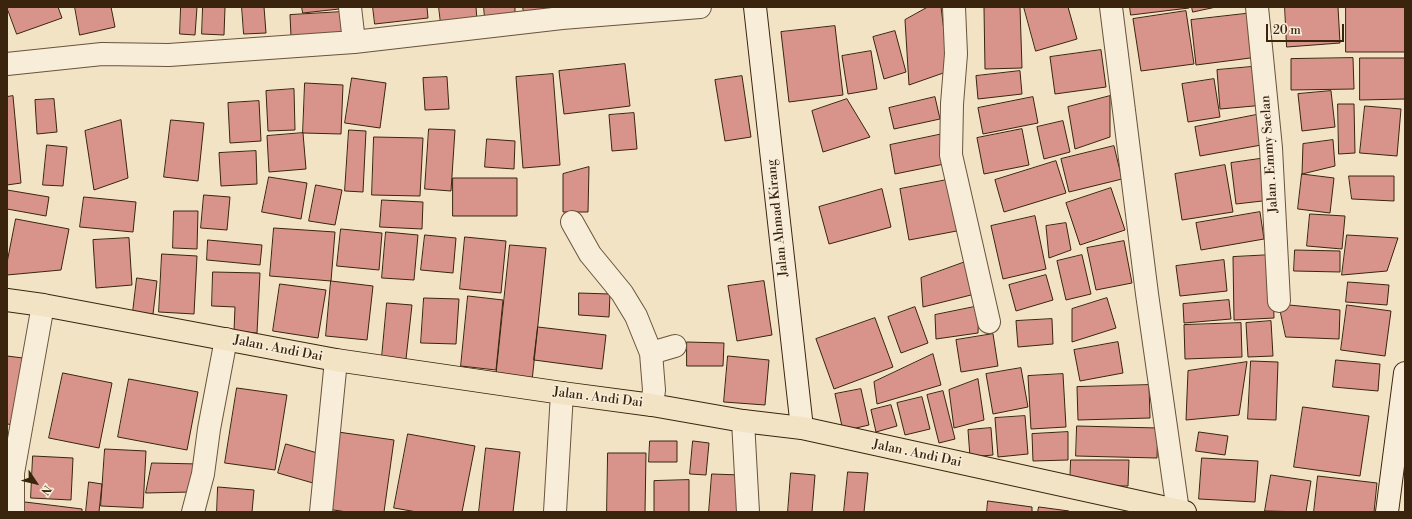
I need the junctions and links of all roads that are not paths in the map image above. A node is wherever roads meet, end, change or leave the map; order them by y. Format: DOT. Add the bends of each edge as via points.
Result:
graph roads {
  1 [pos="350,7"];
  2 [pos="700,7"];
  3 [pos="755,7"];
  4 [pos="954,7"];
  5 [pos="1111,7"];
  6 [pos="1257,7"];
  7 [pos="561,13"];
  8 [pos="354,42"];
  9 [pos="7,64"];
  10 [pos="572,222"];
  11 [pos="7,300"];
  12 [pos="1279,301"];
  13 [pos="43,305"];
  14 [pos="989,322"];
  15 [pos="226,339"];
  16 [pos="675,346"];
  17 [pos="651,353"];
  18 [pos="336,360"];
  19 [pos="1405,373"];
  20 [pos="562,394"];
  21 [pos="652,405"];
  22 [pos="743,421"];
  23 [pos="802,428"];
  24 [pos="10,483"];
  25 [pos="13,512"];
  26 [pos="193,512"];
  27 [pos="321,512"];
  28 [pos="555,512"];
  29 [pos="748,512"];
  30 [pos="1182,512"];
  31 [pos="1387,512"];
  1 -- 8 [label="street"];
  2 -- 7 [label="street"];
  3 -- 23 [label="street, Jalan Ahmad Kirang"];
  4 -- 14 [label="street" via="956,54 951,155"];
  5 -- 30 [label="street" via="1147,294"];
  6 -- 12 [label="street, Jalan . Emmy Saelan" via="1271,148"];
  7 -- 8 [label="street"];
  8 -- 9 [label="street" via="169,55 102,54"];
  10 -- 17 [label="street" via="590,254 622,293 636,316"];
  11 -- 13 [label="highway, Jalan . Andi Dai"];
  13 -- 15 [label="highway, Jalan . Andi Dai"];
  13 -- 24 [label="street"];
  15 -- 18 [label="highway, Jalan . Andi Dai"];
  15 -- 26 [label="street" via="209,429 204,474"];
  16 -- 17 [label="street"];
  17 -- 21 [label="street" via="654,390"];
  18 -- 20 [label="highway, Jalan . Andi Dai"];
  18 -- 27 [label="street"];
  19 -- 31 [label="street"];
  20 -- 21 [label="highway, Jalan . Andi Dai"];
  20 -- 28 [label="street"];
  21 -- 22 [label="highway, Jalan . Andi Dai"];
  22 -- 23 [label="highway, Jalan . Andi Dai"];
  22 -- 29 [label="street"];
  23 -- 30 [label="highway, Jalan . Andi Dai"];
  24 -- 25 [label="street"];
}
